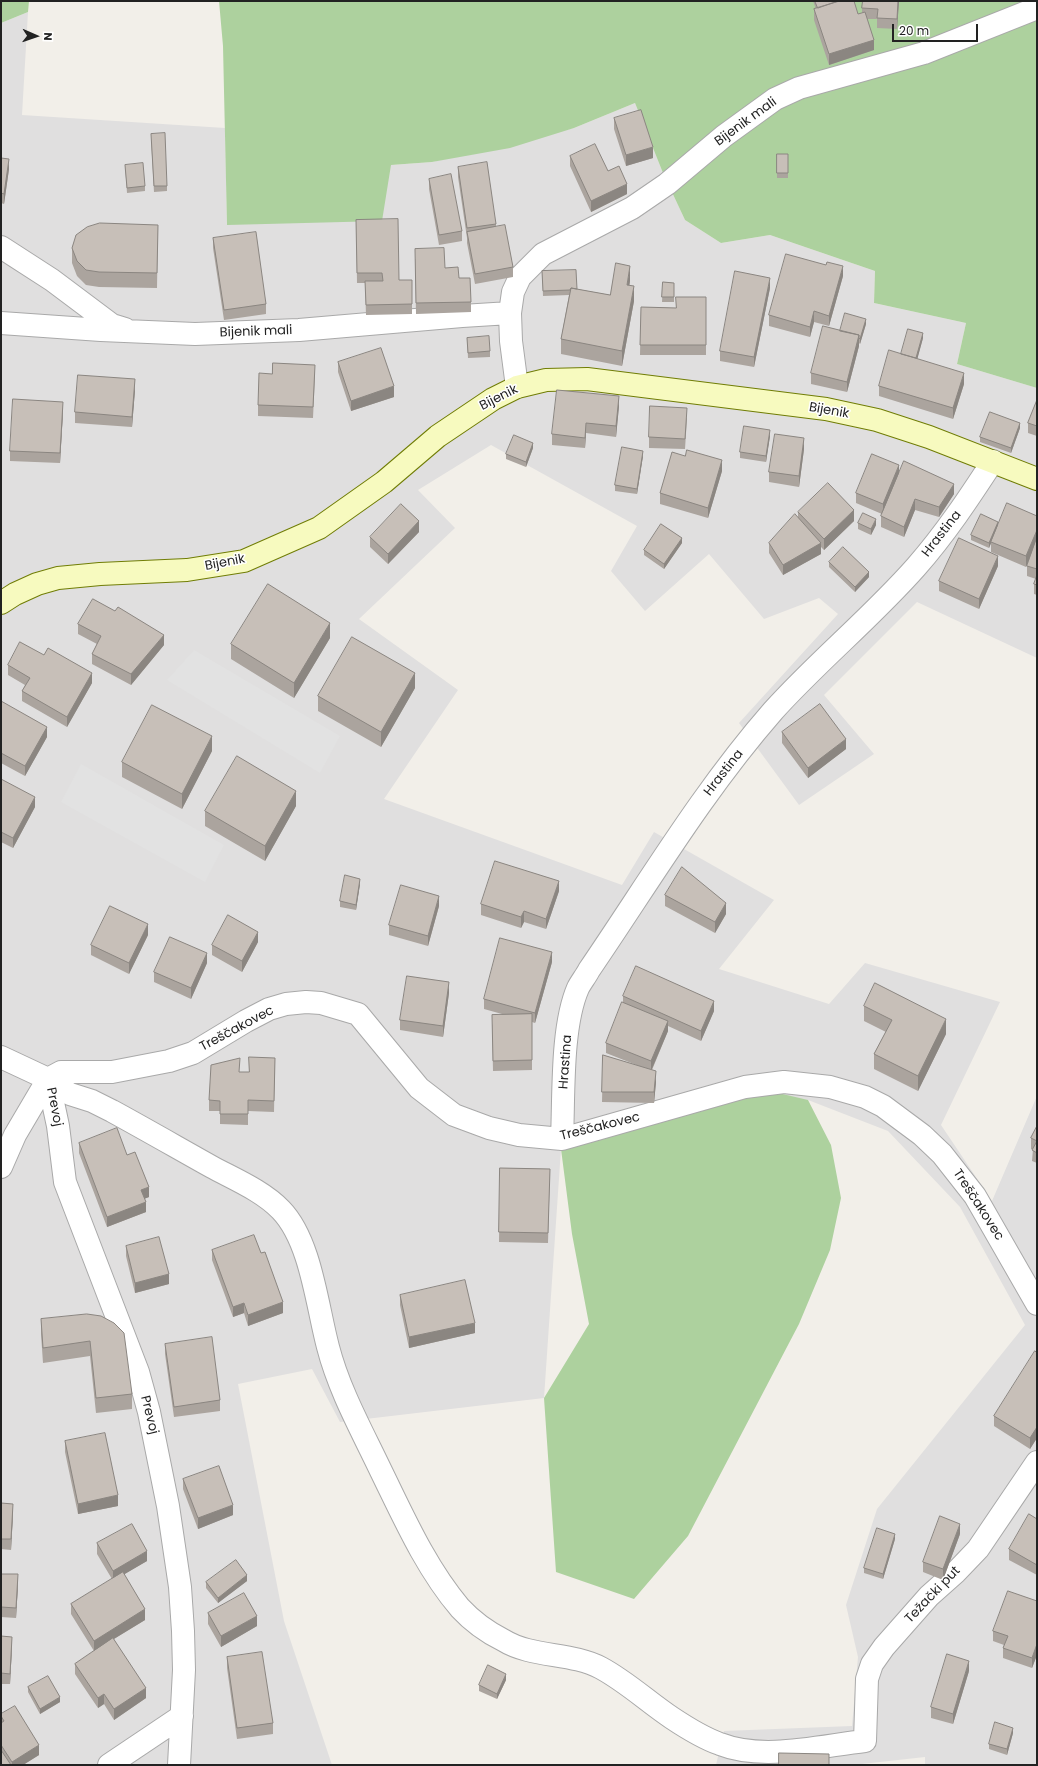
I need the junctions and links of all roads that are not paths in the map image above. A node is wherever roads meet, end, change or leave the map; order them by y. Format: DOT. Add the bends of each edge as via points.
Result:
graph roads {
  1 [pos="1037,8"];
  2 [pos="1,247"];
  3 [pos="510,314"];
  4 [pos="1,323"];
  5 [pos="131,331"];
  6 [pos="517,387"];
  7 [pos="993,461"];
  8 [pos="1037,479"];
  9 [pos="1,603"];
  10 [pos="1,1057"];
  11 [pos="48,1079"];
  12 [pos="562,1139"];
  13 [pos="1,1167"];
  14 [pos="1037,1304"];
  15 [pos="1037,1462"];
  16 [pos="182,1716"];
  17 [pos="109,1765"];
  18 [pos="180,1765"];
  1 -- 3 [label="street, Bijenik mali" via="924,53 800,88 775,99 632,208 543,254 520,277 513,292"];
  2 -- 5 [label="street" via="52,280 112,325"];
  3 -- 5 [label="street, Bijenik mali" via="299,330 194,334"];
  3 -- 6 [label="street, Bijenik mali"];
  4 -- 5 [label="street, Bijenik mali"];
  6 -- 7 [label="main road, Bijenik" via="546,380 586,379 826,409 885,423"];
  6 -- 9 [label="main road, Bijenik" via="438,436 384,482 319,528 244,561 187,570 58,578 37,584"];
  7 -- 8 [label="main road, Bijenik"];
  7 -- 12 [label="street, Hrastina" via="967,502 916,567 773,712 730,765 664,856 589,970 578,988 569,1024"];
  10 -- 11 [label="street, Prevoj"];
  11 -- 12 [label="street, Treščakovec" via="61,1072 112,1072 169,1061 193,1053 270,1009 286,1004 321,1003 358,1014 419,1088 454,1115 489,1128 519,1135"];
  11 -- 13 [label="street, Prevoj" via="15,1135"];
  11 -- 15 [label="street, Težački put" via="70,1094 112,1111 241,1183 267,1198 281,1210 296,1233 305,1255 334,1368 362,1432 429,1565 444,1588 472,1620 505,1642 578,1659 599,1667 620,1679 675,1720 720,1745 766,1752 865,1741 867,1680 872,1664 928,1596 978,1549"];
  11 -- 16 [label="street, Prevoj" via="58,1126 65,1182 138,1372 149,1412 170,1514 180,1587 184,1670"];
  12 -- 14 [label="street, Treščakovec" via="746,1087 784,1082 830,1087 865,1097 900,1117 922,1135 959,1173 990,1220"];
  16 -- 17 [label="street"];
  16 -- 18 [label="street, Prevoj"];
}
